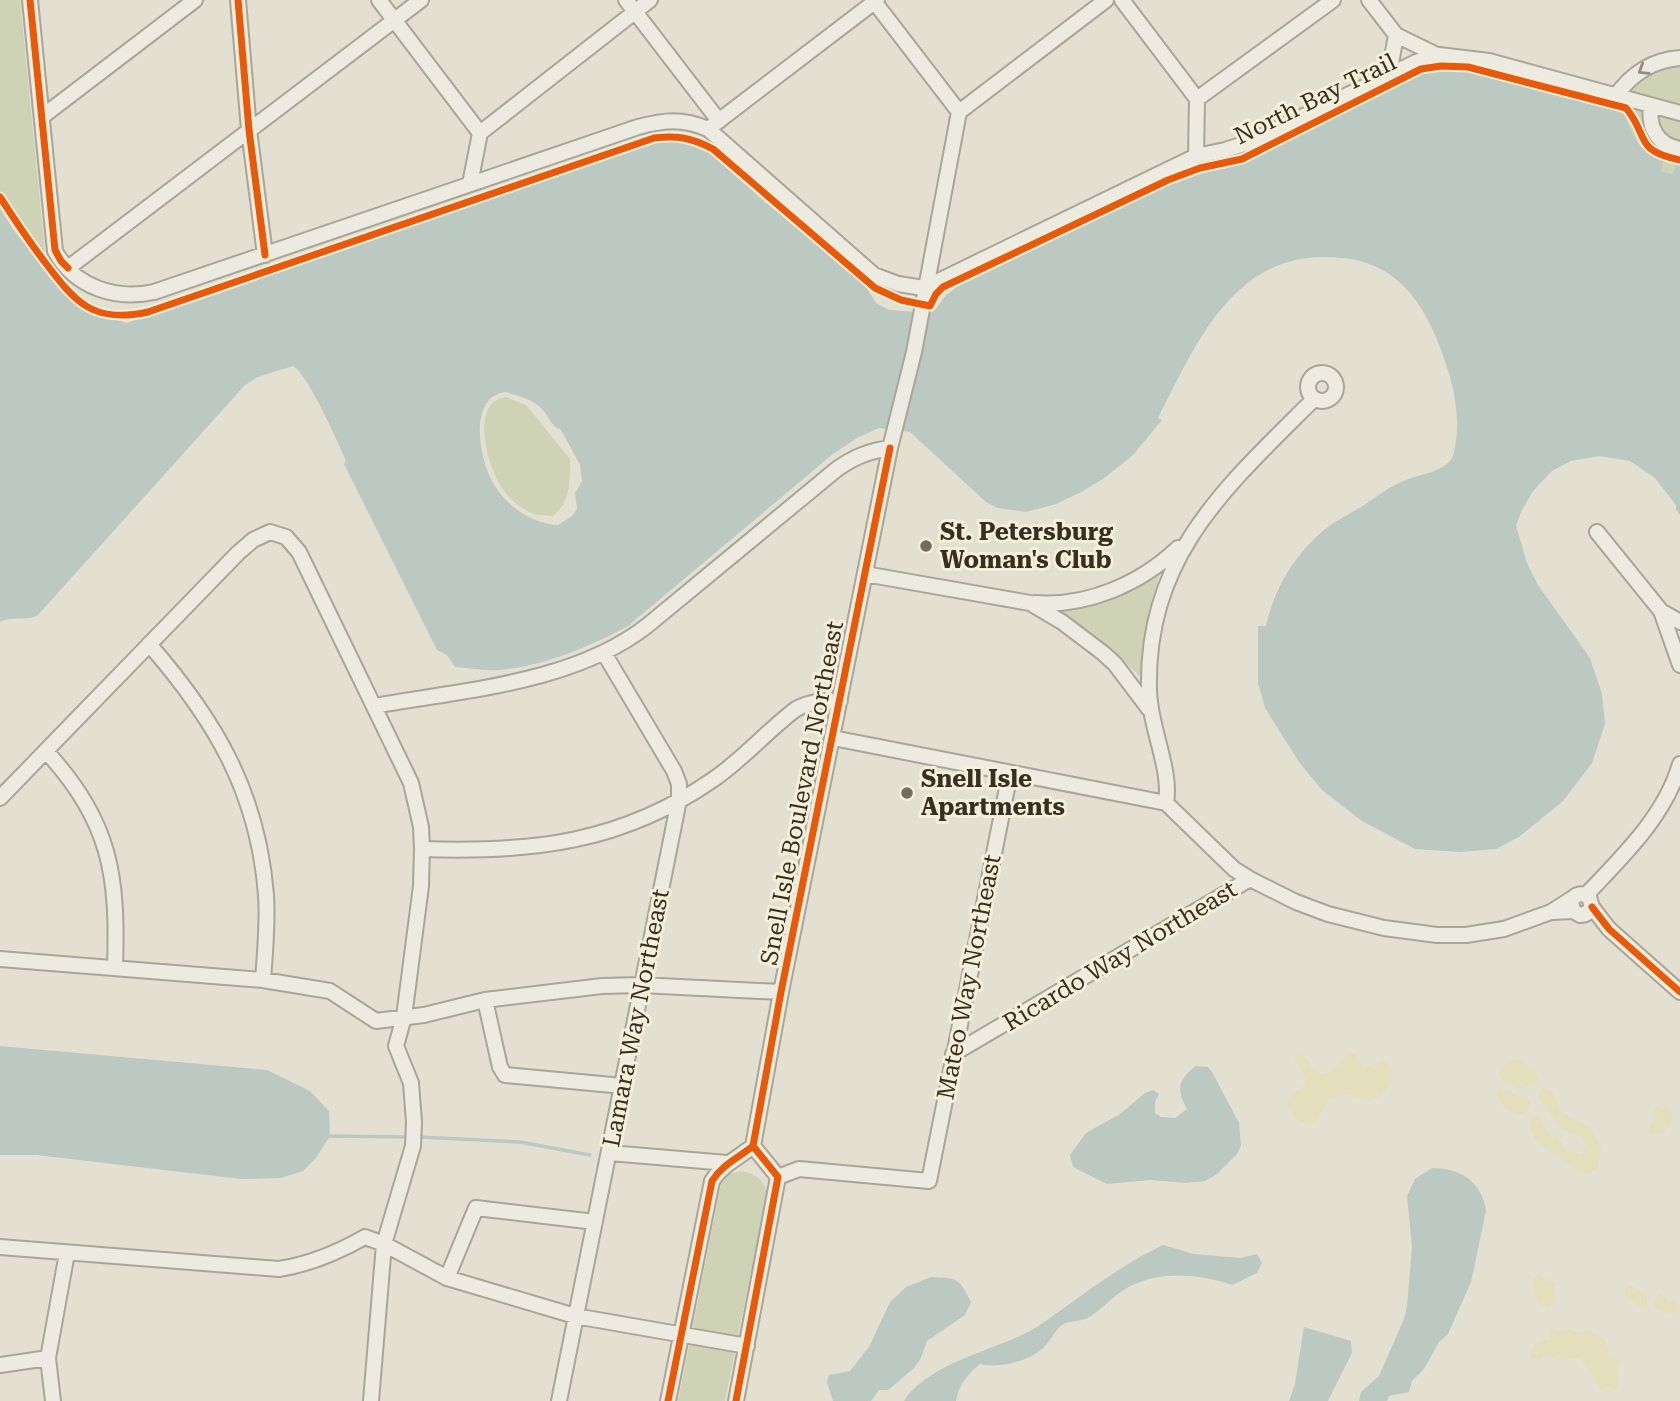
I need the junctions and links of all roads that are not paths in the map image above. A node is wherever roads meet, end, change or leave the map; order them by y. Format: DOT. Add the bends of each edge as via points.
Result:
graph roads {
  1 [pos="30,0"];
  2 [pos="195,0"];
  3 [pos="238,0"];
  4 [pos="379,0"];
  5 [pos="421,0"];
  6 [pos="650,0"];
  7 [pos="1106,0"];
  8 [pos="1122,0"];
  9 [pos="1333,0"];
  10 [pos="1369,0"];
  11 [pos="875,1"];
  12 [pos="631,6"];
  13 [pos="394,20"];
  14 [pos="1396,36"];
  15 [pos="1437,55"];
  16 [pos="1680,58"];
  17 [pos="1389,75"];
  18 [pos="1615,97"];
  19 [pos="1197,99"];
  20 [pos="1651,106"];
  21 [pos="959,112"];
  22 [pos="1680,113"];
  23 [pos="43,116"];
  24 [pos="713,125"];
  25 [pos="249,130"];
  26 [pos="480,133"];
  27 [pos="1680,149"];
  28 [pos="1196,156"];
  29 [pos="470,184"];
  30 [pos="265,254"];
  31 [pos="68,268"];
  32 [pos="924,288"];
  33 [pos="1314,399"];
  34 [pos="890,448"];
  35 [pos="1597,532"];
  36 [pos="1189,538"];
  37 [pos="865,574"];
  38 [pos="1030,603"];
  39 [pos="1661,611"];
  40 [pos="1680,622"];
  41 [pos="149,644"];
  42 [pos="604,653"];
  43 [pos="1680,665"];
  44 [pos="840,701"];
  45 [pos="374,706"];
  46 [pos="1149,709"];
  47 [pos="833,738"];
  48 [pos="46,751"];
  49 [pos="1680,764"];
  50 [pos="1010,773"];
  51 [pos="1677,790"];
  52 [pos="0,798"];
  53 [pos="679,800"];
  54 [pos="1166,803"];
  55 [pos="422,849"];
  56 [pos="1250,879"];
  57 [pos="1582,905"];
  58 [pos="0,959"];
  59 [pos="115,968"];
  60 [pos="263,980"];
  61 [pos="641,985"];
  62 [pos="781,992"];
  63 [pos="1680,992"];
  64 [pos="485,1000"];
  65 [pos="404,1017"];
  66 [pos="376,1021"];
  67 [pos="396,1046"];
  68 [pos="953,1054"];
  69 [pos="622,1086"];
  70 [pos="752,1146"];
  71 [pos="610,1153"];
  72 [pos="727,1163"];
  73 [pos="778,1177"];
  74 [pos="595,1222"];
  75 [pos="384,1244"];
  76 [pos="0,1247"];
  77 [pos="67,1252"];
  78 [pos="447,1278"];
  79 [pos="575,1316"];
  80 [pos="681,1335"];
  81 [pos="747,1346"];
  82 [pos="48,1358"];
  83 [pos="0,1365"];
  84 [pos="54,1401"];
  85 [pos="371,1401"];
  86 [pos="559,1401"];
  87 [pos="668,1401"];
  88 [pos="736,1401"];
  1 -- 23 [label="street"];
  2 -- 23 [label="street"];
  3 -- 25 [label="street"];
  4 -- 13 [label="street"];
  5 -- 13 [label="street"];
  6 -- 12 [label="street"];
  7 -- 21 [label="street"];
  8 -- 19 [label="street"];
  9 -- 19 [label="street"];
  10 -- 14 [label="street"];
  11 -- 21 [label="street"];
  11 -- 24 [label="street"];
  12 -- 24 [label="street"];
  12 -- 26 [label="street"];
  13 -- 25 [label="street"];
  13 -- 26 [label="street"];
  14 -- 15 [label="street"];
  14 -- 17 [label="street"];
  15 -- 17 [label="street"];
  15 -- 18 [label="street" via="1489,61"];
  16 -- 18 [label="street, one-way" via="1640,71"];
  17 -- 28 [label="street" via="1250,142"];
  18 -- 20 [label="street"];
  19 -- 28 [label="street"];
  20 -- 22 [label="street"];
  20 -- 27 [label="street" via="1652,128 1666,145"];
  21 -- 32 [label="street, Snell Isle Boulevard Northeast"];
  23 -- 31 [label="street" via="55,250"];
  24 -- 29 [label="street" via="657,122"];
  24 -- 32 [label="street" via="868,270 898,284"];
  25 -- 30 [label="street"];
  25 -- 31 [label="street"];
  26 -- 29 [label="street"];
  28 -- 32 [label="street"];
  29 -- 30 [label="street"];
  30 -- 31 [label="street" via="136,296 97,289"];
  32 -- 34 [label="street, Snell Isle Boulevard Northeast" via="914,352"];
  33 -- 36 [label="street" via="1250,463"];
  34 -- 37 [label="street, Snell Isle Boulevard Northeast"];
  34 -- 42 [label="street" via="872,450 836,469 641,631"];
  35 -- 39 [label="street"];
  36 -- 38 [label="street" via="1122,587 1091,597"];
  36 -- 46 [label="street" via="1172,567 1157,611 1148,676"];
  37 -- 38 [label="street"];
  37 -- 44 [label="street, Snell Isle Boulevard Northeast"];
  38 -- 46 [label="street" via="1103,653"];
  39 -- 40 [label="street"];
  39 -- 43 [label="street"];
  41 -- 45 [label="street" via="238,553 264,533 278,533 299,552"];
  41 -- 48 [label="street"];
  41 -- 60 [label="street" via="196,700 245,794 266,896"];
  42 -- 45 [label="street" via="531,678"];
  42 -- 53 [label="street, Lamara Way Northeast" via="674,771"];
  44 -- 47 [label="street, Snell Isle Boulevard Northeast"];
  44 -- 53 [label="street" via="808,703 796,709 714,779"];
  45 -- 55 [label="street" via="411,783"];
  46 -- 54 [label="street" via="1168,783"];
  47 -- 50 [label="street"];
  47 -- 62 [label="street, Snell Isle Boulevard Northeast"];
  48 -- 52 [label="street"];
  48 -- 59 [label="street" via="79,792 105,846 115,895"];
  49 -- 51 [label="street"];
  50 -- 54 [label="street"];
  50 -- 68 [label="street, Mateo Way Northeast"];
  51 -- 57 [label="street"];
  53 -- 55 [label="street" via="614,830 557,844 490,850"];
  53 -- 61 [label="street, Lamara Way Northeast"];
  54 -- 56 [label="street" via="1228,864"];
  55 -- 65 [label="street"];
  56 -- 57 [label="street" via="1328,914 1384,928 1437,934 1504,929"];
  56 -- 68 [label="street, Ricardo Way Northeast"];
  57 -- 63 [label="street"];
  58 -- 59 [label="street"];
  59 -- 60 [label="street"];
  60 -- 66 [label="street" via="330,991"];
  61 -- 62 [label="street"];
  61 -- 64 [label="street"];
  61 -- 69 [label="street, Lamara Way Northeast"];
  62 -- 70 [label="street, Snell Isle Boulevard Northeast"];
  64 -- 65 [label="street"];
  64 -- 69 [label="street" via="505,1074"];
  65 -- 66 [label="street"];
  65 -- 67 [label="street"];
  66 -- 67 [label="street"];
  67 -- 75 [label="street" via="411,1083 414,1122 412,1146"];
  68 -- 73 [label="street, Mateo Way Northeast" via="929,1181 799,1169"];
  69 -- 71 [label="street, Lamara Way Northeast"];
  70 -- 72 [label="street"];
  70 -- 73 [label="street"];
  71 -- 72 [label="street"];
  71 -- 74 [label="street, Lamara Way Northeast"];
  72 -- 80 [label="street" via="708,1196"];
  73 -- 81 [label="street"];
  74 -- 78 [label="street" via="476,1208"];
  74 -- 79 [label="street, Lamara Way Northeast"];
  75 -- 77 [label="street" via="365,1237 306,1265 279,1269"];
  75 -- 78 [label="street"];
  75 -- 85 [label="street"];
  76 -- 77 [label="street"];
  77 -- 82 [label="street"];
  78 -- 79 [label="street"];
  79 -- 80 [label="street"];
  79 -- 86 [label="street, Lamara Way Northeast"];
  80 -- 81 [label="street"];
  80 -- 87 [label="street"];
  81 -- 88 [label="street"];
  82 -- 83 [label="street"];
  82 -- 84 [label="street"];
}
